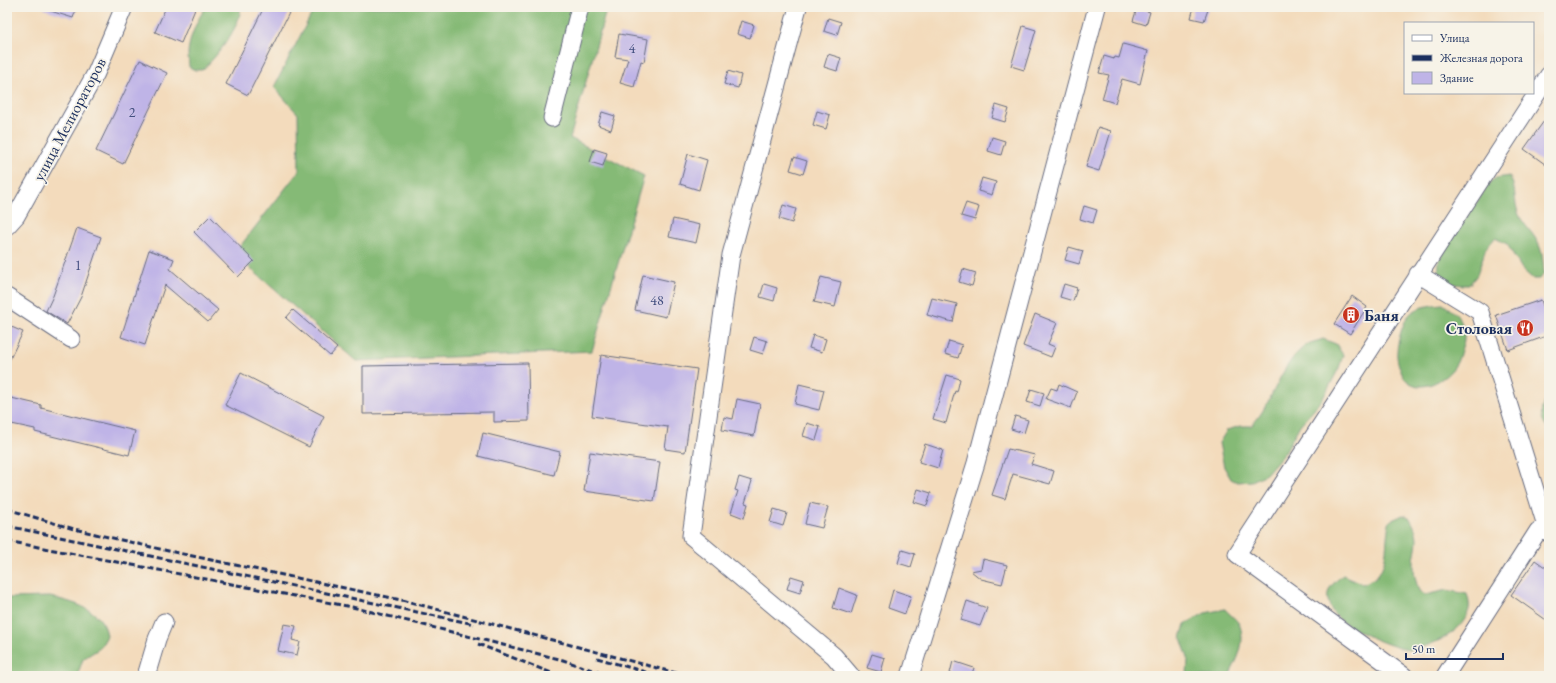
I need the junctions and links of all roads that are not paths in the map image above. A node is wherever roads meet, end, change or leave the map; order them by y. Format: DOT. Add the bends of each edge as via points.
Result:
graph roads {
  1 [pos="124,7"];
  2 [pos="580,7"];
  3 [pos="798,7"];
  4 [pos="1097,7"];
  5 [pos="1549,75"];
  6 [pos="552,118"];
  7 [pos="7,226"];
  8 [pos="1418,274"];
  9 [pos="7,297"];
  10 [pos="71,339"];
  11 [pos="1549,532"];
  12 [pos="164,622"];
  13 [pos="146,676"];
  14 [pos="851,676"];
  15 [pos="910,676"];
  16 [pos="1404,676"];
  17 [pos="1445,676"];
  1 -- 7 [label="street, улица Мелиораторов" via="96,74 16,216"];
  2 -- 6 [label="street"];
  3 -- 14 [label="street" via="731,255 691,536 834,656"];
  4 -- 15 [label="street" via="976,463"];
  5 -- 8 [label="street"];
  8 -- 11 [label="street" via="1480,312"];
  8 -- 16 [label="street" via="1237,554"];
  9 -- 10 [label="street"];
  11 -- 17 [label="street" via="1538,531"];
  12 -- 13 [label="street"];
}
